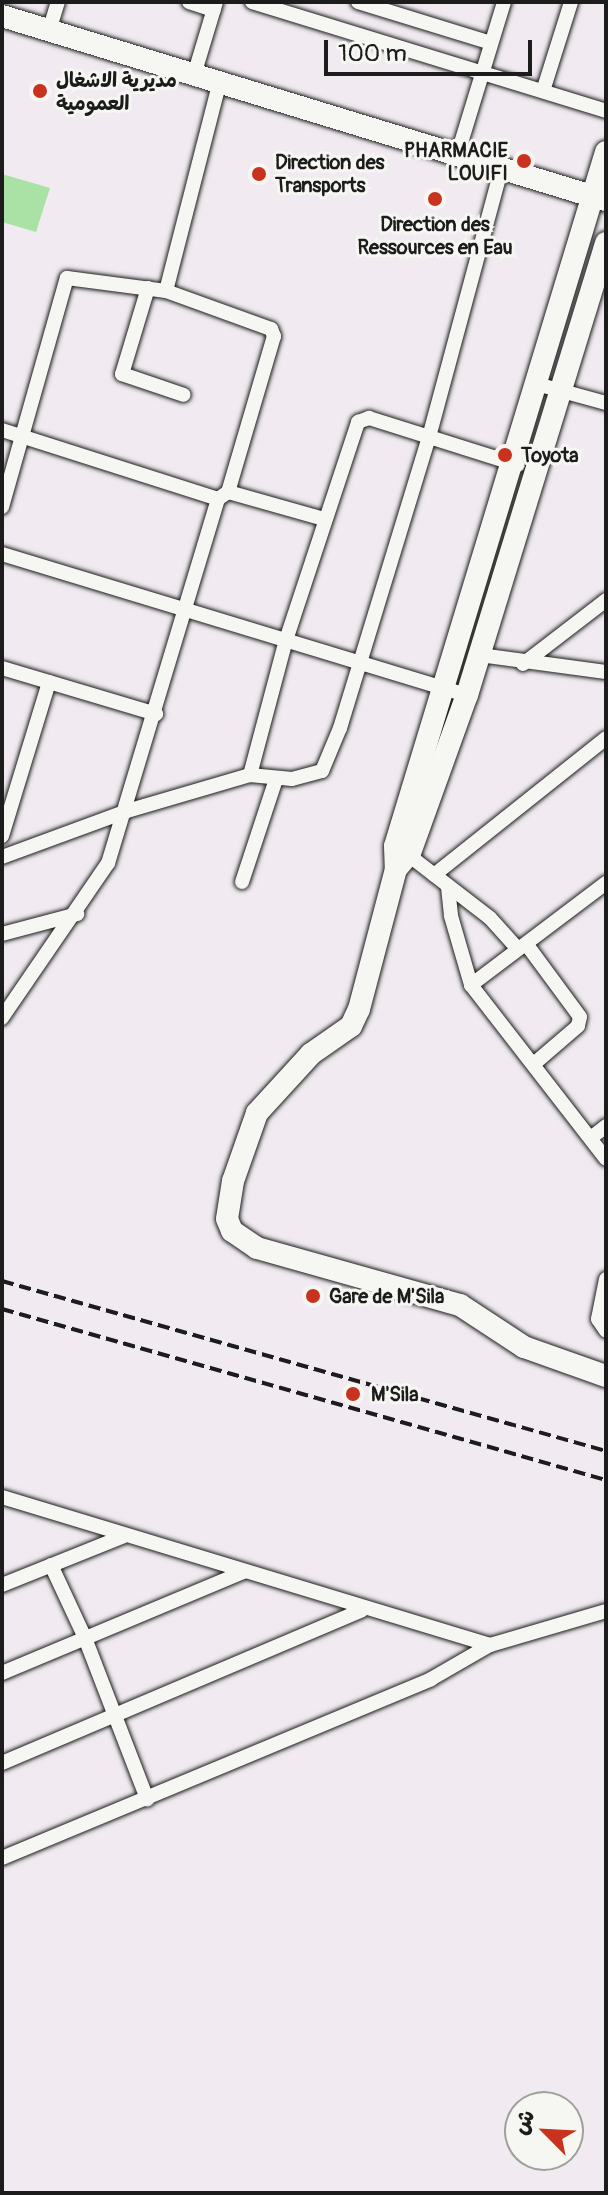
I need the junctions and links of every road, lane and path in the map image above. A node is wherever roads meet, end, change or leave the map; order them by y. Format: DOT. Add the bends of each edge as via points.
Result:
graph roads {
  1 [pos="58,2"];
  2 [pos="189,2"];
  3 [pos="252,2"];
  4 [pos="358,2"];
  5 [pos="504,2"];
  6 [pos="571,2"];
  7 [pos="215,6"];
  8 [pos="2,16"];
  9 [pos="49,31"];
  10 [pos="491,43"];
  11 [pos="482,73"];
  12 [pos="194,75"];
  13 [pos="219,84"];
  14 [pos="543,91"];
  15 [pos="606,111"];
  16 [pos="606,152"];
  17 [pos="457,156"];
  18 [pos="501,170"];
  19 [pos="600,198"];
  20 [pos="606,243"];
  21 [pos="148,288"];
  22 [pos="166,291"];
  23 [pos="537,384"];
  24 [pos="563,392"];
  25 [pos="184,395"];
  26 [pos="606,403"];
  27 [pos="2,430"];
  28 [pos="24,436"];
  29 [pos="429,437"];
  30 [pos="512,463"];
  31 [pos="537,470"];
  32 [pos="223,496"];
  33 [pos="2,507"];
  34 [pos="324,519"];
  35 [pos="2,554"];
  36 [pos="606,600"];
  37 [pos="188,609"];
  38 [pos="286,640"];
  39 [pos="480,655"];
  40 [pos="358,663"];
  41 [pos="523,664"];
  42 [pos="2,668"];
  43 [pos="606,672"];
  44 [pos="49,682"];
  45 [pos="456,693"];
  46 [pos="156,714"];
  47 [pos="606,738"];
  48 [pos="250,775"];
  49 [pos="276,779"];
  50 [pos="127,811"];
  51 [pos="2,836"];
  52 [pos="400,856"];
  53 [pos="2,857"];
  54 [pos="434,875"];
  55 [pos="242,882"];
  56 [pos="605,886"];
  57 [pos="448,887"];
  58 [pos="77,914"];
  59 [pos="2,934"];
  60 [pos="522,946"];
  61 [pos="471,985"];
  62 [pos="2,1018"];
  63 [pos="535,1063"];
  64 [pos="606,1126"];
  65 [pos="592,1137"];
  66 [pos="606,1159"];
  67 [pos="606,1279"];
  68 [pos="606,1331"];
  69 [pos="606,1376"];
  70 [pos="2,1497"];
  71 [pos="124,1536"];
  72 [pos="51,1565"];
  73 [pos="244,1572"];
  74 [pos="2,1585"];
  75 [pos="362,1610"];
  76 [pos="606,1611"];
  77 [pos="85,1638"];
  78 [pos="490,1645"];
  79 [pos="2,1673"];
  80 [pos="115,1716"];
  81 [pos="2,1763"];
  82 [pos="147,1799"];
  83 [pos="2,1858"];
  1 -- 9 [label="street"];
  2 -- 7 [label="street"];
  3 -- 11 [label="street"];
  4 -- 10 [label="street"];
  5 -- 10 [label="street"];
  6 -- 14 [label="street"];
  7 -- 12 [label="street"];
  8 -- 9 [label="street"];
  9 -- 12 [label="street"];
  10 -- 11 [label="street"];
  11 -- 14 [label="street"];
  11 -- 17 [label="street"];
  12 -- 13 [label="street"];
  13 -- 17 [label="street"];
  13 -- 22 [label="street"];
  14 -- 15 [label="street"];
  16 -- 19 [label="street"];
  17 -- 18 [label="street"];
  18 -- 19 [label="street"];
  18 -- 29 [label="street"];
  19 -- 23 [label="street"];
  20 -- 24 [label="street"];
  21 -- 22 [label="street"];
  21 -- 25 [label="street" via="122,374"];
  21 -- 28 [label="street" via="67,278"];
  22 -- 32 [label="street" via="264,324 274,336"];
  23 -- 24 [label="street"];
  23 -- 30 [label="street"];
  24 -- 26 [label="street"];
  24 -- 31 [label="street"];
  27 -- 28 [label="street"];
  28 -- 32 [label="street"];
  28 -- 33 [label="street"];
  29 -- 30 [label="street"];
  29 -- 34 [label="street" via="363,417"];
  29 -- 40 [label="street"];
  30 -- 31 [label="street"];
  30 -- 45 [label="street"];
  31 -- 39 [label="street"];
  32 -- 34 [label="street"];
  32 -- 37 [label="street"];
  34 -- 38 [label="street"];
  35 -- 37 [label="street"];
  36 -- 41 [label="street"];
  37 -- 38 [label="street"];
  37 -- 46 [label="street"];
  38 -- 40 [label="street"];
  38 -- 48 [label="street"];
  39 -- 41 [label="street"];
  39 -- 45 [label="street"];
  40 -- 45 [label="street"];
  40 -- 49 [label="street" via="322,771"];
  41 -- 43 [label="street"];
  42 -- 44 [label="street"];
  44 -- 46 [label="street"];
  44 -- 51 [label="street"];
  45 -- 52 [label="street"];
  46 -- 50 [label="street"];
  47 -- 54 [label="street"];
  48 -- 49 [label="street"];
  48 -- 50 [label="street"];
  49 -- 55 [label="street"];
  50 -- 53 [label="street"];
  50 -- 58 [label="street" via="108,863"];
  52 -- 54 [label="street"];
  52 -- 69 [label="street" via="351,1026 311,1054 257,1113 233,1181 227,1219 232,1231 257,1248 460,1305 524,1347"];
  54 -- 57 [label="street"];
  56 -- 60 [label="street"];
  57 -- 60 [label="street"];
  57 -- 61 [label="street"];
  58 -- 59 [label="street"];
  58 -- 62 [label="street"];
  60 -- 61 [label="street"];
  60 -- 63 [label="street" via="580,1017 578,1026"];
  61 -- 63 [label="street"];
  63 -- 65 [label="street"];
  64 -- 65 [label="street"];
  65 -- 66 [label="street"];
  67 -- 68 [label="street" via="598,1319"];
  70 -- 71 [label="street"];
  71 -- 72 [label="street"];
  71 -- 73 [label="street"];
  72 -- 74 [label="street"];
  72 -- 77 [label="street"];
  73 -- 75 [label="street"];
  73 -- 77 [label="street"];
  75 -- 78 [label="street"];
  75 -- 80 [label="street"];
  76 -- 78 [label="street"];
  77 -- 79 [label="street"];
  77 -- 80 [label="street"];
  78 -- 82 [label="street" via="431,1679"];
  80 -- 81 [label="street"];
  80 -- 82 [label="street"];
  82 -- 83 [label="street"];
}
